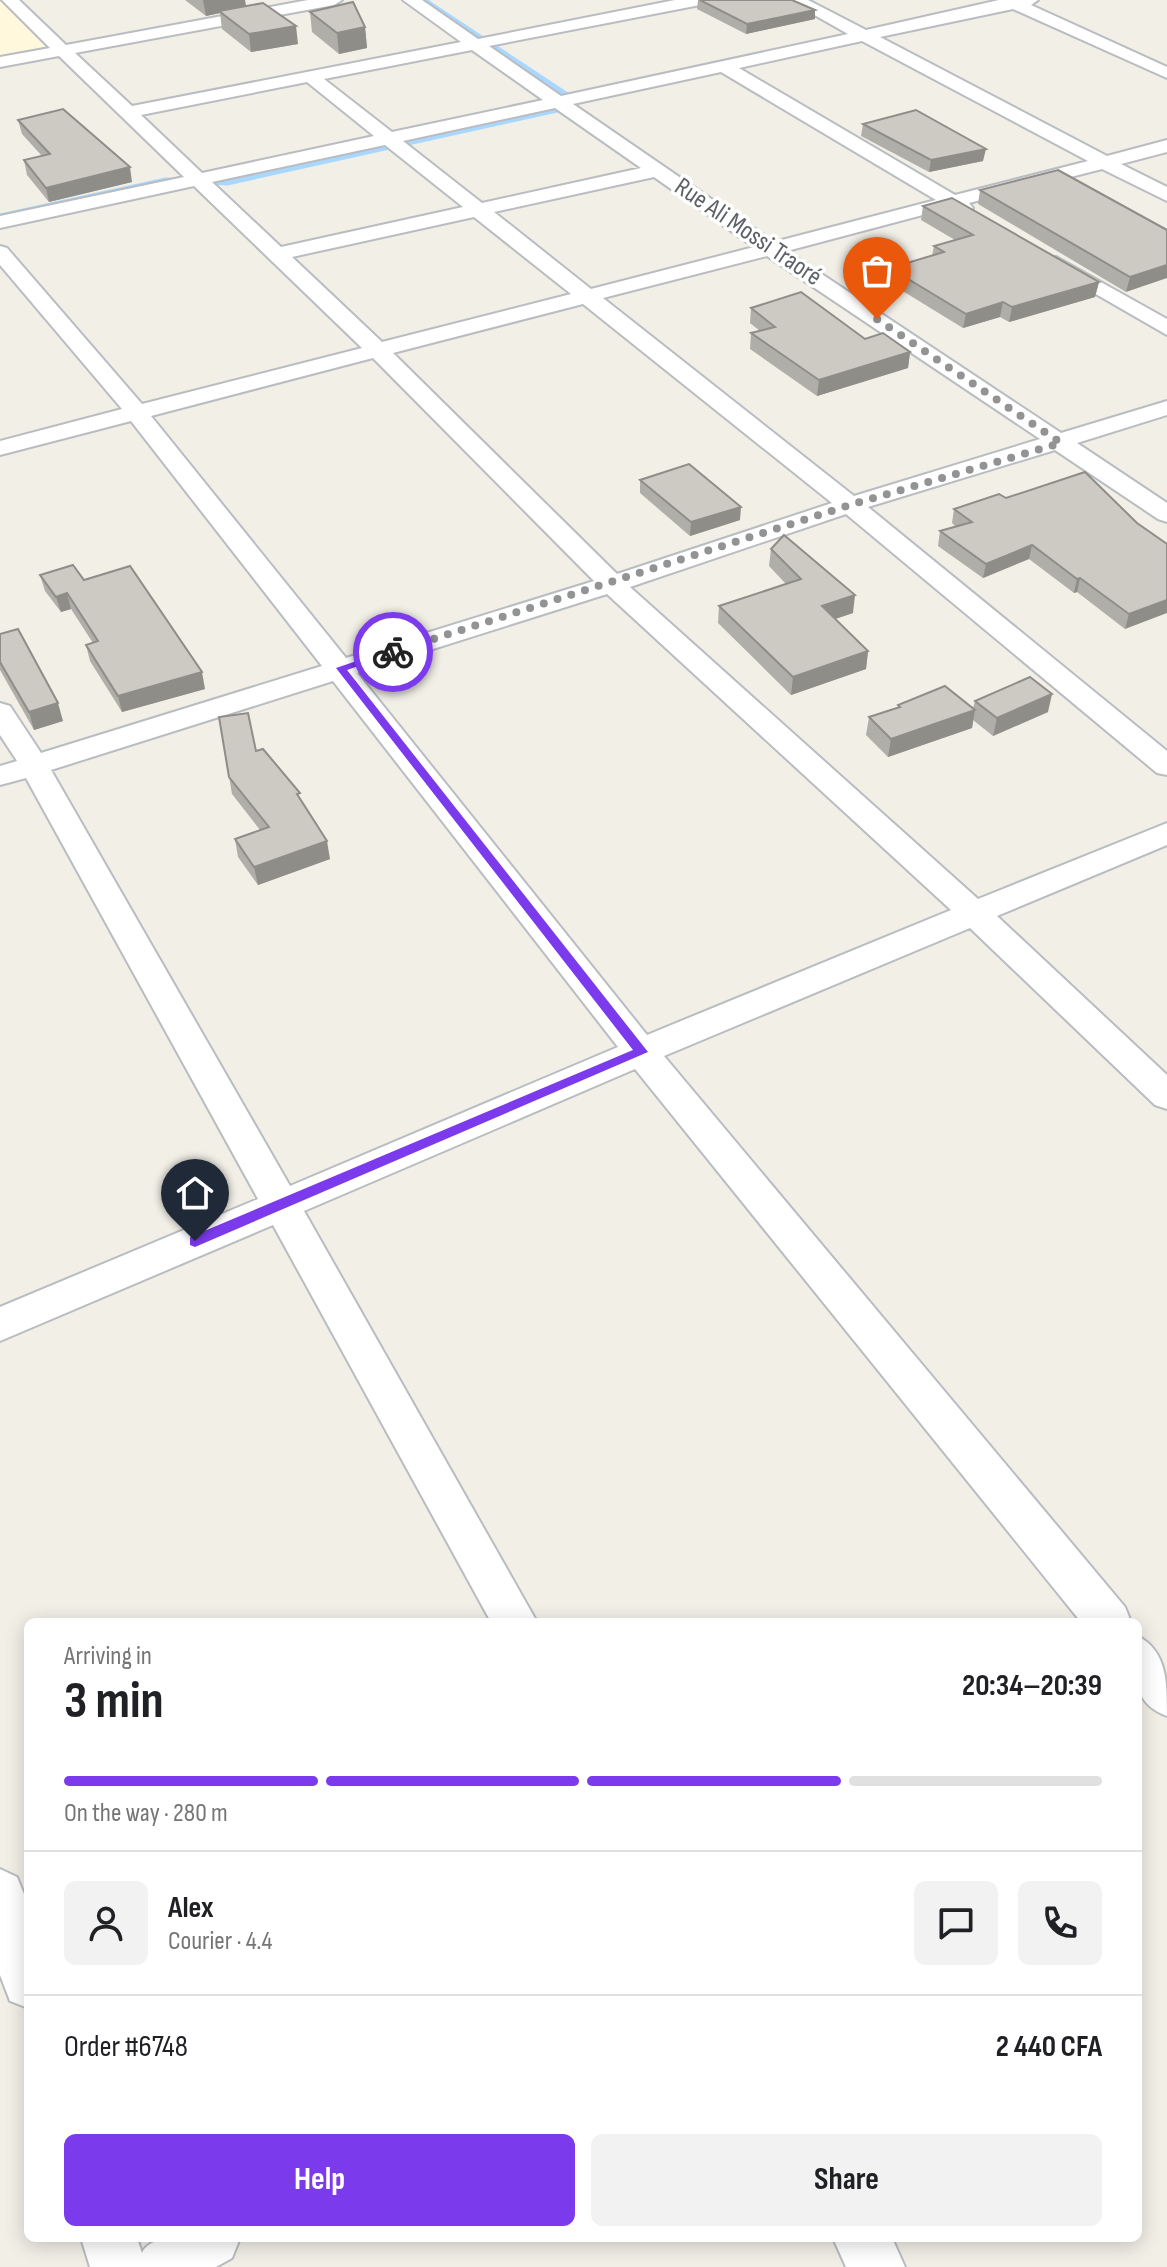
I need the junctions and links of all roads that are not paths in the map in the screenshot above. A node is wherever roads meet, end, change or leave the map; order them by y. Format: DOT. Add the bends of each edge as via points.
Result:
graph roads {
  1 [pos="10,0"];
  2 [pos="334,0"];
  3 [pos="411,0"];
  4 [pos="700,0"];
  5 [pos="796,0"];
  6 [pos="1017,1"];
  7 [pos="864,36"];
  8 [pos="477,46"];
  9 [pos="61,51"];
  10 [pos="0,62"];
  11 [pos="724,66"];
  12 [pos="1167,73"];
  13 [pos="312,78"];
  14 [pos="559,102"];
  15 [pos="129,112"];
  16 [pos="391,138"];
  17 [pos="1167,146"];
  18 [pos="1103,162"];
  19 [pos="658,170"];
  20 [pos="197,180"];
  21 [pos="1167,195"];
  22 [pos="951,201"];
  23 [pos="476,210"];
  24 [pos="978,217"];
  25 [pos="0,222"];
  26 [pos="771,249"];
  27 [pos="1032,249"];
  28 [pos="0,252"];
  29 [pos="274,255"];
  30 [pos="589,295"];
  31 [pos="1167,328"];
  32 [pos="377,350"];
  33 [pos="1167,408"];
  34 [pos="137,413"];
  35 [pos="1061,443"];
  36 [pos="0,448"];
  37 [pos="850,505"];
  38 [pos="1167,514"];
  39 [pos="612,584"];
  40 [pos="341,668"];
  41 [pos="0,712"];
  42 [pos="34,765"];
  43 [pos="1167,766"];
  44 [pos="0,776"];
  45 [pos="1167,833"];
  46 [pos="974,913"];
  47 [pos="641,1052"];
  48 [pos="1167,1096"];
  49 [pos="279,1205"];
  50 [pos="0,1325"];
  51 [pos="513,1618"];
  52 [pos="1106,1618"];
  53 [pos="0,1894"];
  54 [pos="24,1970"];
  55 [pos="110,2242"];
  56 [pos="205,2242"];
  57 [pos="863,2242"];
  58 [pos="118,2267"];
  59 [pos="164,2267"];
  60 [pos="877,2267"];
  1 -- 9 [label="street"];
  2 -- 9 [label="street"];
  3 -- 8 [label="street, Rue Ali Mossi Traoré"];
  4 -- 8 [label="street"];
  5 -- 7 [label="street"];
  6 -- 7 [label="street"];
  6 -- 12 [label="street"];
  7 -- 11 [label="street"];
  7 -- 18 [label="street"];
  8 -- 13 [label="street"];
  8 -- 14 [label="street, Rue Ali Mossi Traoré"];
  9 -- 10 [label="street"];
  9 -- 15 [label="street"];
  11 -- 14 [label="street"];
  11 -- 22 [label="street"];
  13 -- 15 [label="street"];
  13 -- 16 [label="street"];
  14 -- 16 [label="street"];
  14 -- 19 [label="street, Rue Ali Mossi Traoré"];
  15 -- 20 [label="street"];
  16 -- 20 [label="street"];
  16 -- 23 [label="street"];
  17 -- 18 [label="street"];
  18 -- 21 [label="street"];
  18 -- 22 [label="street"];
  19 -- 23 [label="street"];
  19 -- 26 [label="street, Rue Ali Mossi Traoré"];
  20 -- 25 [label="street"];
  20 -- 29 [label="street"];
  22 -- 24 [label="street"];
  22 -- 26 [label="street"];
  23 -- 29 [label="street"];
  23 -- 30 [label="street"];
  26 -- 30 [label="street"];
  26 -- 35 [label="street, Rue Ali Mossi Traoré"];
  27 -- 31 [label="street"];
  28 -- 34 [label="street"];
  29 -- 32 [label="street"];
  30 -- 32 [label="street"];
  30 -- 37 [label="street"];
  32 -- 34 [label="street"];
  32 -- 39 [label="street"];
  33 -- 35 [label="street"];
  34 -- 36 [label="street"];
  34 -- 40 [label="street"];
  35 -- 37 [label="street"];
  35 -- 38 [label="street, Rue Ali Mossi Traoré"];
  37 -- 39 [label="street"];
  37 -- 43 [label="street"];
  39 -- 40 [label="street"];
  39 -- 46 [label="street"];
  40 -- 42 [label="street"];
  40 -- 47 [label="street"];
  41 -- 42 [label="street"];
  42 -- 44 [label="street"];
  42 -- 49 [label="street"];
  45 -- 46 [label="street"];
  46 -- 47 [label="street"];
  46 -- 48 [label="street"];
  47 -- 49 [label="street"];
  47 -- 52 [label="street"];
  49 -- 50 [label="street"];
  49 -- 51 [label="street"];
  53 -- 54 [label="street"];
  55 -- 58 [label="street"];
  56 -- 59 [label="street"];
  57 -- 60 [label="street"];
}
